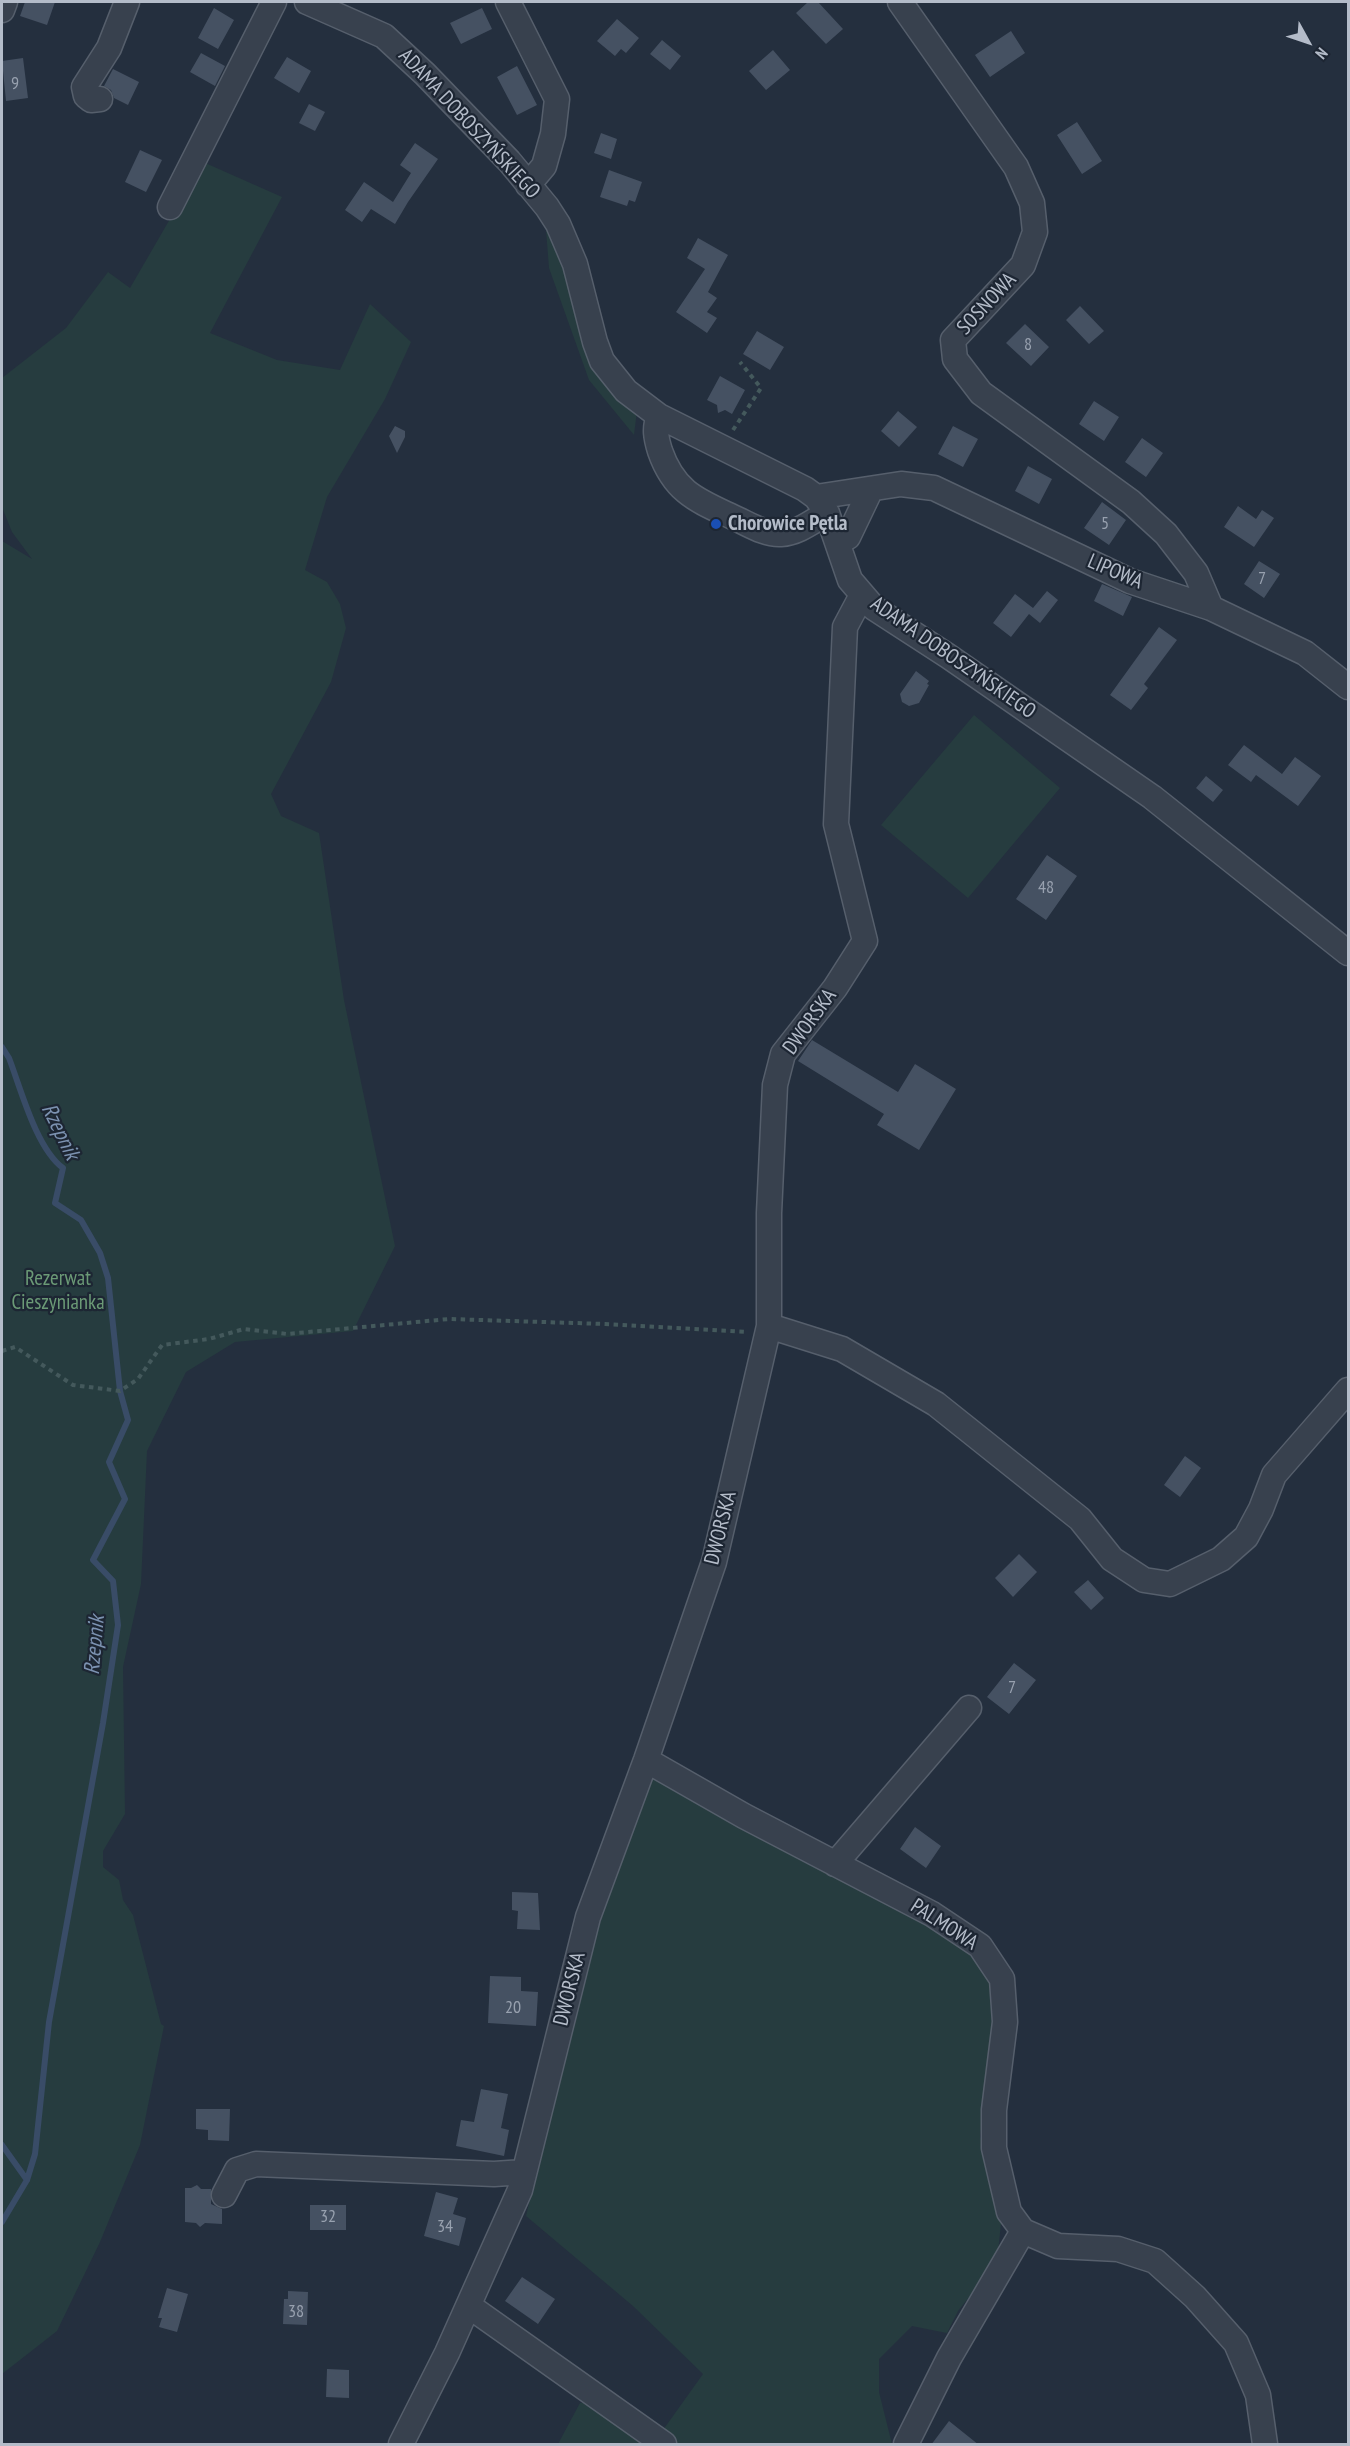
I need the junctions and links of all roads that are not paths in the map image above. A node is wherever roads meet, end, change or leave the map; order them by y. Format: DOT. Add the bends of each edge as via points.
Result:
graph roads {
  1 [pos="5,2"];
  2 [pos="127,2"];
  3 [pos="274,2"];
  4 [pos="308,2"];
  5 [pos="508,2"];
  6 [pos="900,2"];
  7 [pos="2,10"];
  8 [pos="100,99"];
  9 [pos="528,185"];
  10 [pos="170,207"];
  11 [pos="659,416"];
  12 [pos="871,489"];
  13 [pos="821,505"];
  14 [pos="838,541"];
  15 [pos="862,595"];
  16 [pos="1211,608"];
  17 [pos="1348,687"];
  18 [pos="1348,953"];
  19 [pos="768,1330"];
  20 [pos="1348,1390"];
  21 [pos="969,1708"];
  22 [pos="646,1760"];
  23 [pos="835,1864"];
  24 [pos="524,2172"];
  25 [pos="224,2195"];
  26 [pos="1023,2231"];
  27 [pos="469,2306"];
  28 [pos="401,2445"];
  29 [pos="664,2445"];
  30 [pos="906,2445"];
  31 [pos="1265,2445"];
  1 -- 7 [label="street"];
  2 -- 8 [label="street" via="109,48 84,87 91,100"];
  3 -- 10 [label="street"];
  4 -- 9 [label="street, ADAMA DOBOSZYŃSKIEGO" via="384,36 509,161"];
  5 -- 9 [label="street" via="557,99 554,134 544,166"];
  6 -- 16 [label="street, SOSNOWA" via="1016,167 1032,203 1035,232 1023,265 952,340 955,359 981,393 1131,502 1166,534 1196,573"];
  9 -- 11 [label="street, ADAMA DOBOSZYŃSKIEGO" via="558,224 576,264 602,362 626,391"];
  11 -- 13 [label="street, ADAMA DOBOSZYŃSKIEGO" via="805,489"];
  11 -- 13 [label="street" via="655,426 664,461 672,479 692,496 763,531 778,534 792,532"];
  12 -- 13 [label="street, LIPOWA"];
  12 -- 14 [label="street" via="848,537"];
  12 -- 16 [label="street, LIPOWA" via="901,484 934,488 1130,580"];
  13 -- 14 [label="street, ADAMA DOBOSZYŃSKIEGO"];
  14 -- 15 [label="street, ADAMA DOBOSZYŃSKIEGO" via="850,580"];
  15 -- 18 [label="street, ADAMA DOBOSZYŃSKIEGO" via="874,608 1152,797"];
  15 -- 19 [label="street, DWORSKA" via="845,627 836,824 865,940 835,988 783,1054 775,1085"];
  16 -- 17 [label="street, LIPOWA" via="1305,653"];
  19 -- 20 [label="street" via="842,1349 936,1404 1080,1519 1112,1559 1144,1580 1170,1584 1221,1559 1246,1537 1274,1475"];
  19 -- 22 [label="street, DWORSKA" via="714,1562"];
  21 -- 23 [label="street"];
  22 -- 23 [label="street, PALMOWA"];
  22 -- 24 [label="street, DWORSKA" via="588,1917"];
  23 -- 26 [label="street, PALMOWA" via="932,1914 980,1946 1002,1979 1005,2022 994,2110 994,2148 1009,2212"];
  24 -- 25 [label="street" via="256,2164 237,2170"];
  24 -- 27 [label="street, DWORSKA" via="520,2190"];
  26 -- 30 [label="street" via="950,2358"];
  26 -- 31 [label="street" via="1058,2246 1118,2249 1155,2261 1195,2297 1236,2343 1258,2395"];
  27 -- 28 [label="street, DWORSKA"];
  27 -- 29 [label="street"];
}
